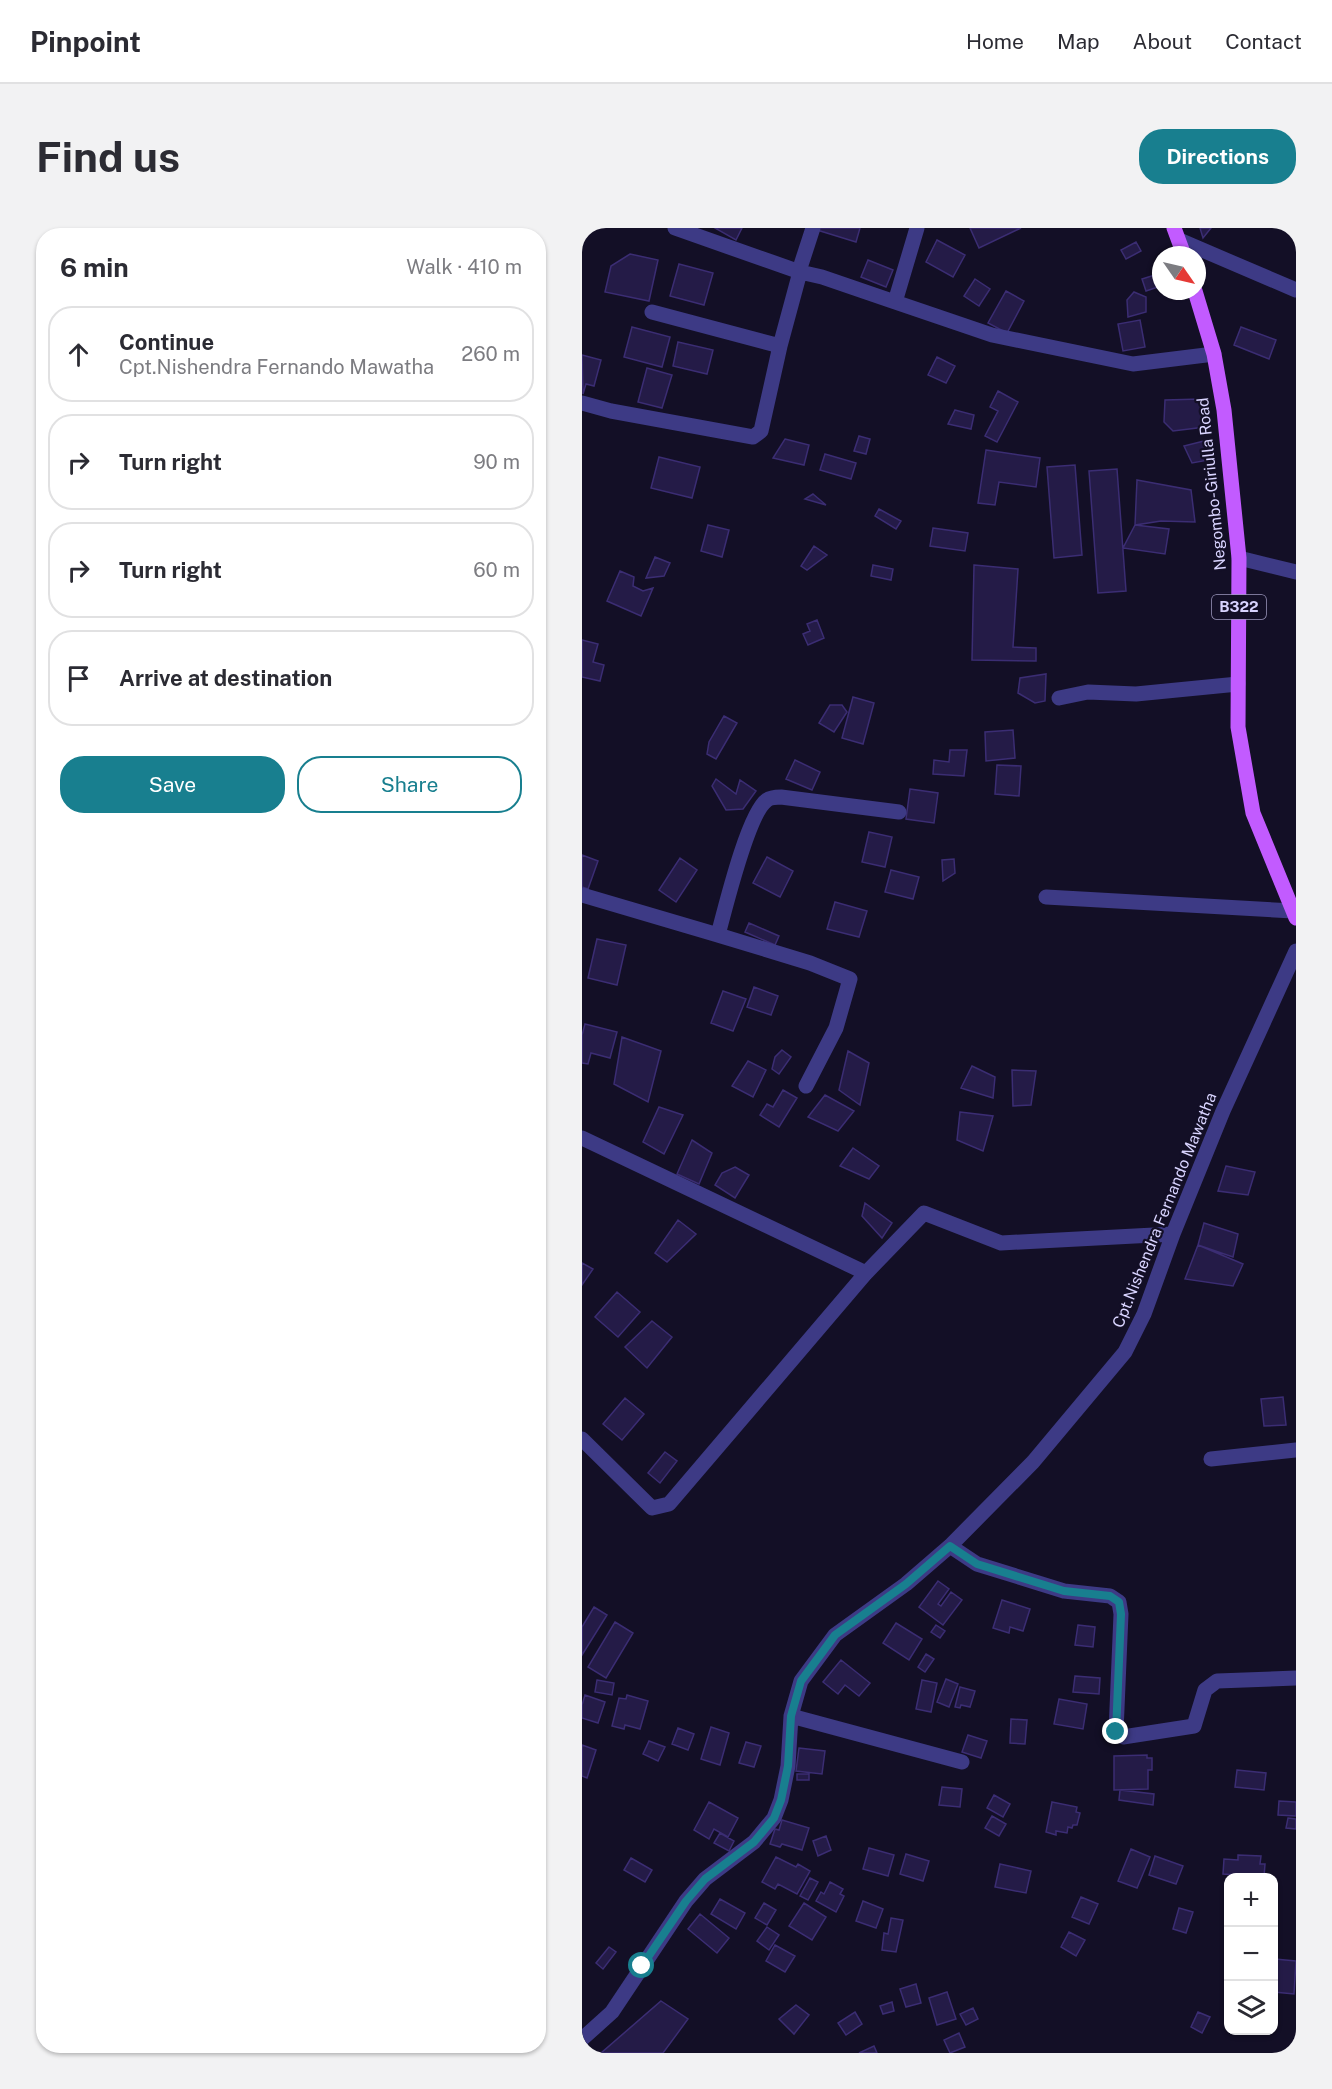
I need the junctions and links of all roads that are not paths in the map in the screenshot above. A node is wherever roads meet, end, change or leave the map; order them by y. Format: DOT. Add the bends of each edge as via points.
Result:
graph roads {
  1 [pos="675,228"];
  2 [pos="813,228"];
  3 [pos="917,228"];
  4 [pos="1179,241"];
  5 [pos="800,271"];
  6 [pos="1296,289"];
  7 [pos="1198,300"];
  8 [pos="895,302"];
  9 [pos="651,312"];
  10 [pos="780,346"];
  11 [pos="1214,354"];
  12 [pos="582,403"];
  13 [pos="1239,558"];
  14 [pos="1296,572"];
  15 [pos="1238,684"];
  16 [pos="1059,698"];
  17 [pos="899,812"];
  18 [pos="582,895"];
  19 [pos="1046,897"];
  20 [pos="1294,915"];
  21 [pos="718,935"];
  22 [pos="1296,951"];
  23 [pos="806,1086"];
  24 [pos="582,1138"];
  25 [pos="1173,1234"];
  26 [pos="866,1273"];
  27 [pos="582,1440"];
  28 [pos="1296,1450"];
  29 [pos="1211,1459"];
  30 [pos="950,1546"];
  31 [pos="1296,1678"];
  32 [pos="791,1716"];
  33 [pos="962,1762"];
  34 [pos="582,2039"];
  1 -- 5 [label="street"];
  2 -- 5 [label="street"];
  3 -- 8 [label="street"];
  4 -- 6 [label="street"];
  5 -- 8 [label="street"];
  5 -- 10 [label="street"];
  7 -- 11 [label="main road, Negombo-Giriulla Road / B322"];
  8 -- 11 [label="street" via="992,335 1133,364"];
  9 -- 10 [label="street"];
  10 -- 12 [label="street" via="761,431 753,437"];
  11 -- 13 [label="main road, Negombo-Giriulla Road / B322" via="1224,410"];
  13 -- 14 [label="street"];
  13 -- 15 [label="main road, Negombo-Giriulla Road / B322"];
  15 -- 16 [label="street" via="1136,694 1088,692"];
  15 -- 20 [label="main road, Negombo-Giriulla Road / B322" via="1238,727 1253,813"];
  17 -- 21 [label="street" via="780,797 767,800 757,811 739,860"];
  18 -- 21 [label="street"];
  19 -- 20 [label="street"];
  21 -- 23 [label="street" via="850,979 836,1028"];
  22 -- 25 [label="street, Cpt.Nishendra Fernando Mawatha" via="1223,1111"];
  24 -- 26 [label="street"];
  25 -- 26 [label="street" via="1001,1243 924,1213"];
  25 -- 30 [label="street, Cpt.Nishendra Fernando Mawatha" via="1144,1314 1125,1352 1033,1462"];
  26 -- 27 [label="street" via="669,1504 652,1508"];
  28 -- 29 [label="street"];
  30 -- 31 [label="street" via="977,1564 1064,1591 1110,1596 1119,1602 1116,1732 1123,1737 1194,1726 1205,1690 1217,1681"];
  30 -- 32 [label="street, Cpt.Nishendra Fernando Mawatha" via="906,1584 835,1635 801,1681"];
  32 -- 33 [label="street"];
  32 -- 34 [label="street, Cpt.Nishendra Fernando Mawatha" via="788,1766 774,1818 754,1842 705,1879 612,2012"];
}
